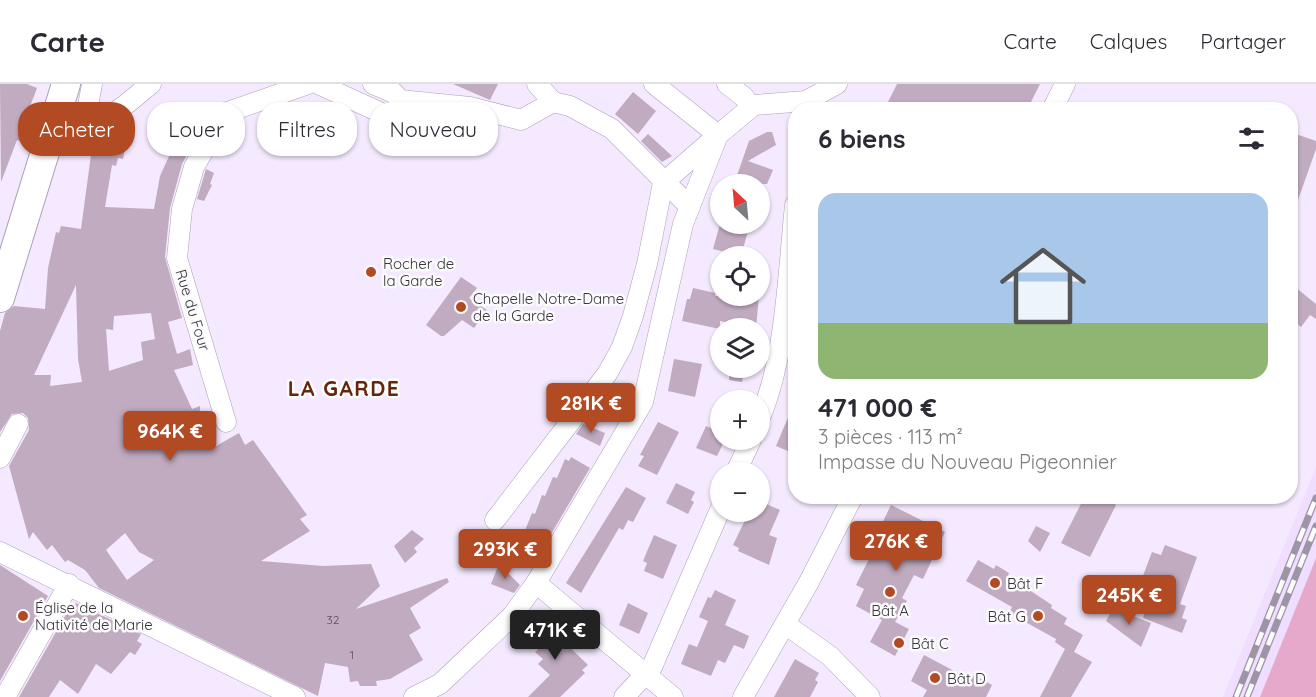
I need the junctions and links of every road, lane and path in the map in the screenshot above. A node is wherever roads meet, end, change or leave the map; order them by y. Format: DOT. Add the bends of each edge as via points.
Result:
graph roads {
  1 [pos="151,84"];
  2 [pos="308,84"];
  3 [pos="318,84"];
  4 [pos="373,84"];
  5 [pos="537,84"];
  6 [pos="654,84"];
  7 [pos="727,84"];
  8 [pos="837,84"];
  9 [pos="1065,84"];
  10 [pos="75,85"];
  11 [pos="400,100"];
  12 [pos="553,102"];
  13 [pos="810,102"];
  14 [pos="1056,102"];
  15 [pos="788,106"];
  16 [pos="751,107"];
  17 [pos="718,135"];
  18 [pos="663,183"];
  19 [pos="690,207"];
  20 [pos="788,274"];
  21 [pos="0,298"];
  22 [pos="770,396"];
  23 [pos="226,422"];
  24 [pos="18,424"];
  25 [pos="0,458"];
  26 [pos="849,504"];
  27 [pos="495,520"];
  28 [pos="715,522"];
  29 [pos="0,552"];
  30 [pos="536,582"];
  31 [pos="69,584"];
  32 [pos="785,624"];
  33 [pos="647,674"];
  34 [pos="5,697"];
  35 [pos="295,697"];
  36 [pos="414,697"];
  37 [pos="624,697"];
  38 [pos="673,697"];
  39 [pos="743,697"];
  40 [pos="870,697"];
  1 -- 10 [label="street" via="96,122 85,122"];
  2 -- 23 [label="street, Rue du Four" via="225,113 194,167 182,209 177,258"];
  3 -- 11 [label="street" via="388,116 399,115 404,104"];
  4 -- 11 [label="street"];
  5 -- 12 [label="street"];
  6 -- 17 [label="street"];
  7 -- 16 [label="street"];
  8 -- 13 [label="street"];
  9 -- 14 [label="street"];
  10 -- 21 [label="street"];
  11 -- 12 [label="street" via="470,107 521,120"];
  12 -- 18 [label="street" via="570,106 612,129 644,158"];
  15 -- 16 [label="street"];
  16 -- 17 [label="street"];
  17 -- 18 [label="street"];
  17 -- 19 [label="street"];
  18 -- 19 [label="street"];
  18 -- 27 [label="street" via="647,264 622,347 607,374"];
  19 -- 30 [label="street" via="642,402"];
  20 -- 22 [label="street"];
  24 -- 25 [label="street"];
  26 -- 32 [label="street"];
  28 -- 33 [label="street"];
  29 -- 31 [label="street"];
  30 -- 33 [label="street"];
  30 -- 36 [label="street" via="512,616 445,680"];
  31 -- 34 [label="street"];
  31 -- 35 [label="street"];
  32 -- 39 [label="street"];
  32 -- 40 [label="street" via="830,656"];
  33 -- 37 [label="street"];
  33 -- 38 [label="street"];
}
